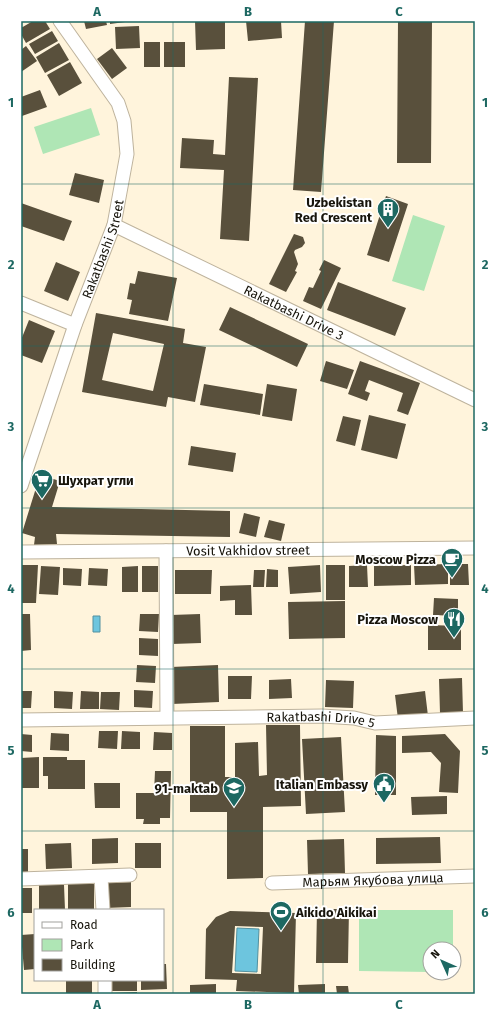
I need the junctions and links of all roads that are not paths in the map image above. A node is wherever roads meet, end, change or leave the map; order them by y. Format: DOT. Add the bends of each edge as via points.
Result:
graph roads {
  1 [pos="60,21"];
  2 [pos="114,225"];
  3 [pos="21,303"];
  4 [pos="75,325"];
  5 [pos="475,400"];
  6 [pos="21,486"];
  7 [pos="475,548"];
  8 [pos="166,551"];
  9 [pos="21,552"];
  10 [pos="167,717"];
  11 [pos="475,718"];
  12 [pos="21,720"];
  13 [pos="130,875"];
  14 [pos="475,876"];
  15 [pos="101,877"];
  16 [pos="21,879"];
  17 [pos="272,884"];
  18 [pos="102,909"];
  19 [pos="105,981"];
  20 [pos="105,994"];
  1 -- 2 [label="street, Rakatbashi Street" via="122,112 127,154"];
  2 -- 4 [label="street, Rakatbashi Street"];
  2 -- 5 [label="street, Rakatbashi Drive 3"];
  3 -- 4 [label="street"];
  4 -- 6 [label="street, Rakatbashi Street"];
  7 -- 8 [label="street, Vosit Vakhidov street"];
  8 -- 9 [label="street, Vosit Vakhidov street"];
  8 -- 10 [label="street"];
  10 -- 11 [label="street, Rakatbashi Drive 5" via="322,716 354,718 375,724"];
  10 -- 12 [label="street, Rakatbashi Drive 5"];
  13 -- 15 [label="street"];
  14 -- 17 [label="street, Марьям Якубова улица"];
  15 -- 16 [label="street"];
  15 -- 18 [label="street"];
  19 -- 20 [label="street"];
}
